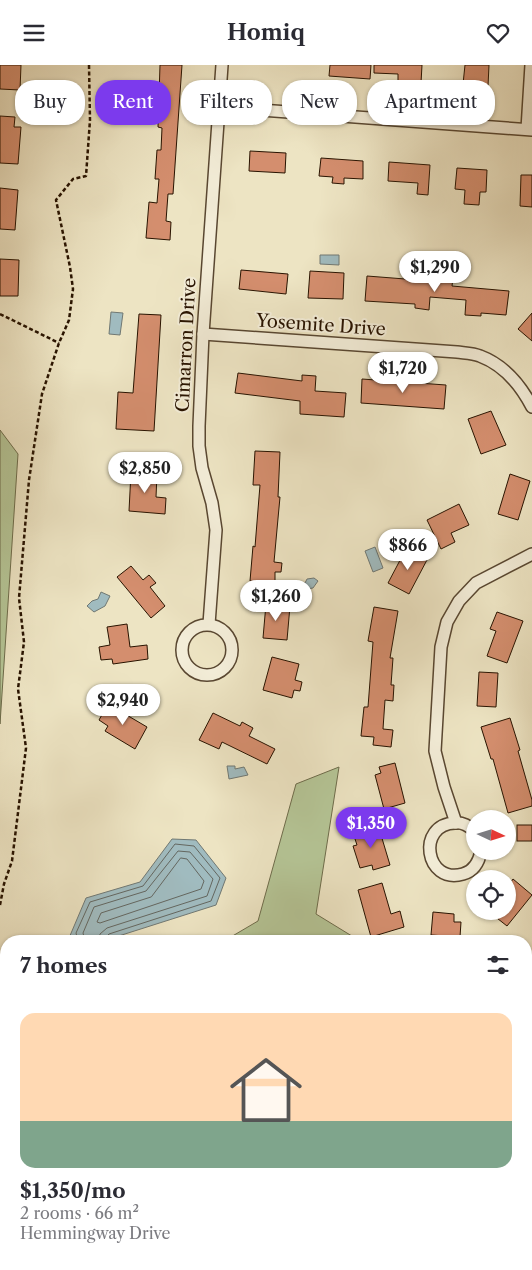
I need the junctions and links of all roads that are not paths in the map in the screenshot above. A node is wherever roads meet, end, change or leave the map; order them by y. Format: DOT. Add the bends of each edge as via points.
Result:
graph roads {
  1 [pos="222,65"];
  2 [pos="531,65"];
  3 [pos="221,80"];
  4 [pos="272,111"];
  5 [pos="218,125"];
  6 [pos="529,130"];
  7 [pos="203,334"];
  8 [pos="532,407"];
  9 [pos="532,555"];
  10 [pos="209,625"];
  11 [pos="456,823"];
  12 [pos="466,825"];
  13 [pos="479,860"];
  1 -- 3 [label="street, Cimarron Drive"];
  2 -- 6 [label="street"];
  4 -- 6 [label="street"];
  5 -- 7 [label="street, Cimarron Drive"];
  7 -- 8 [label="street, Yosemite Drive" via="479,355 506,369"];
  7 -- 10 [label="street, Cimarron Drive" via="199,446 216,531"];
  9 -- 11 [label="street" via="476,583 459,601 447,622 441,647 435,751"];
  10 -- 10 [label="street" via="196,627 186,635 182,648 188,666 206,675 224,669 232,651 226,633"];
  11 -- 12 [label="street"];
  11 -- 13 [label="street" via="440,828 430,841 430,858 439,870 449,875 466,873"];
}
